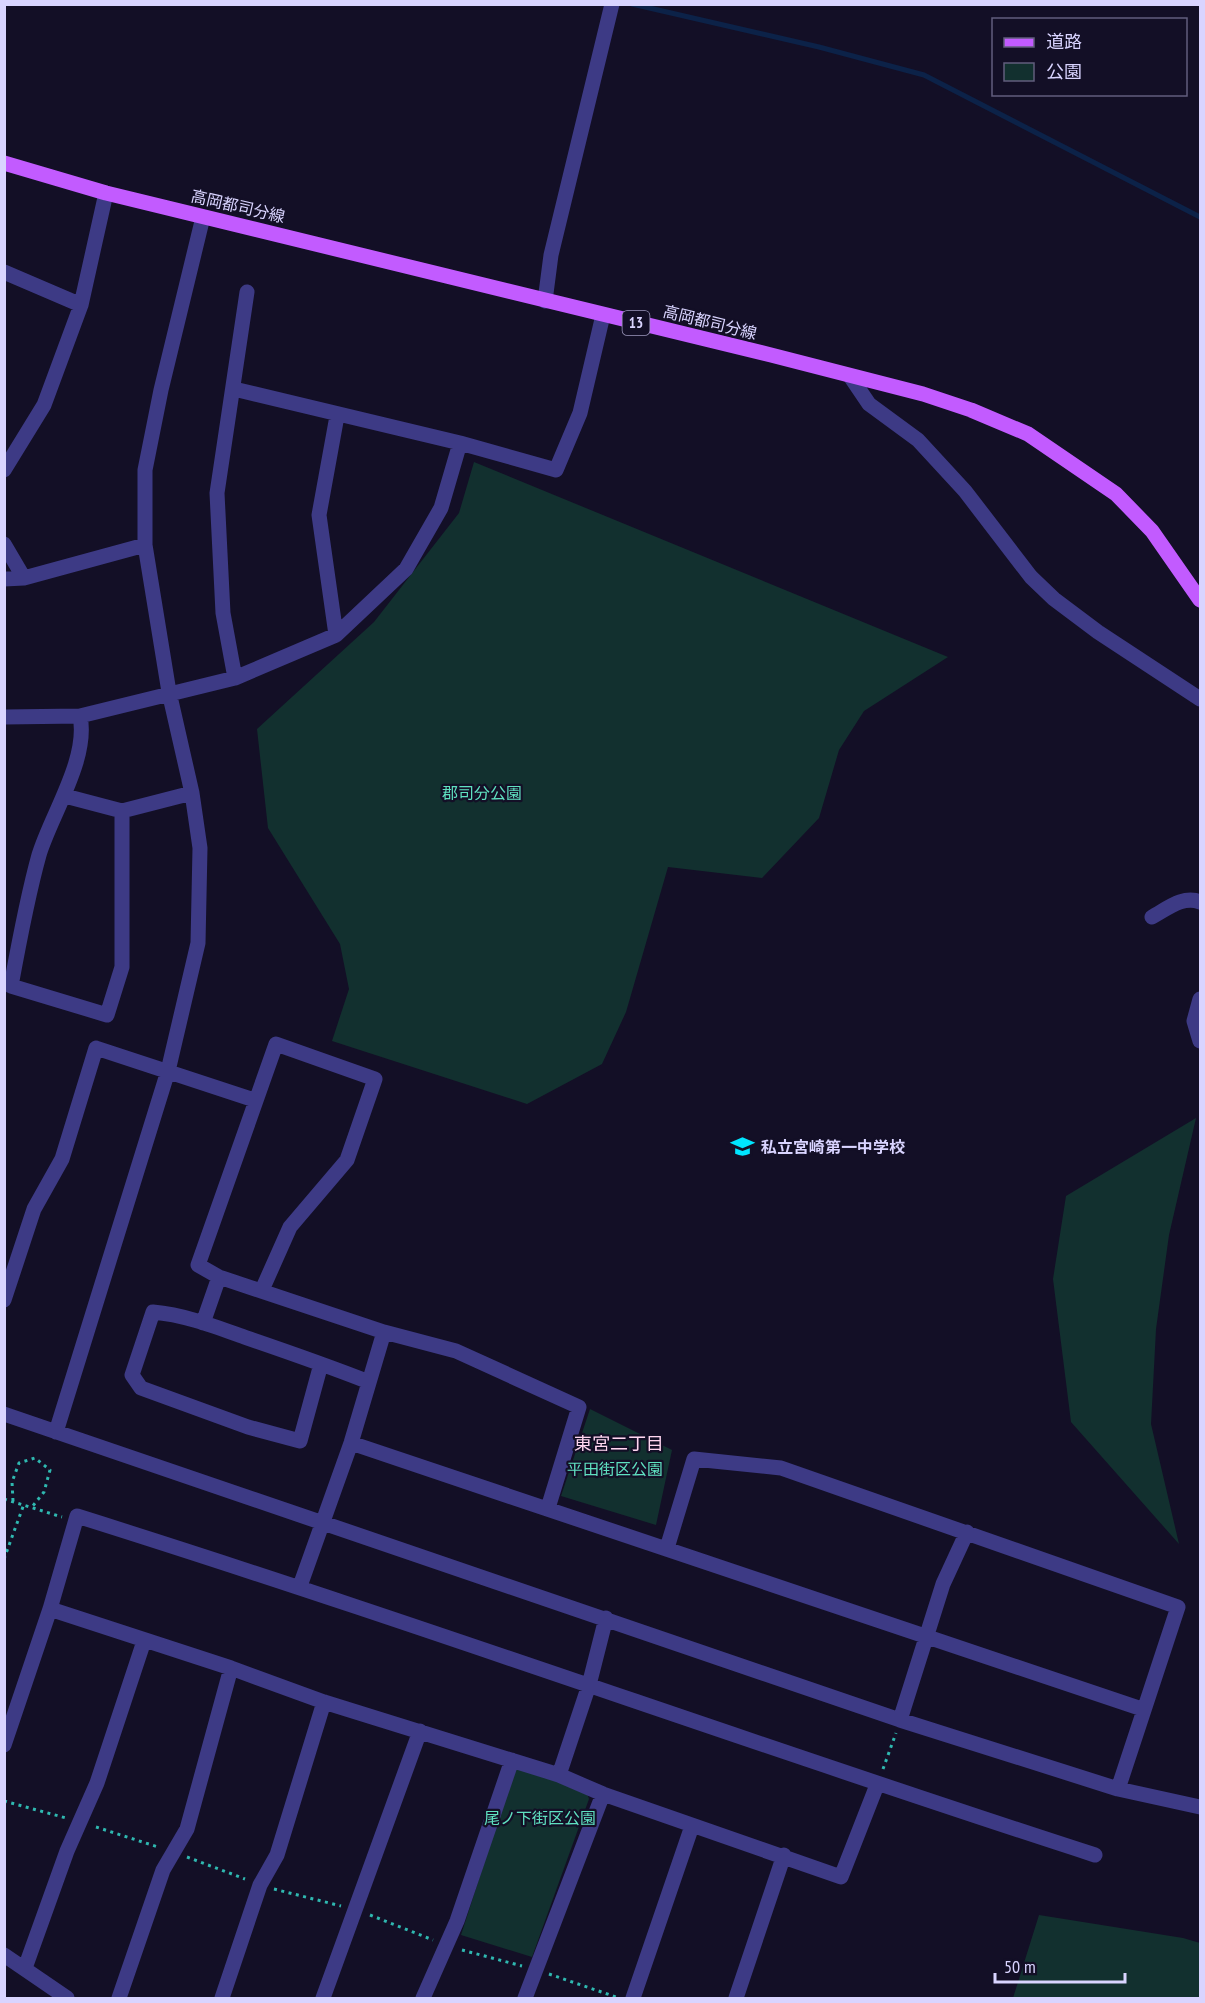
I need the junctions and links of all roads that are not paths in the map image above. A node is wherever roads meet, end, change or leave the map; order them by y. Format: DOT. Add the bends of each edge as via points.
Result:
graph roads {
  1 [pos="612,4"];
  2 [pos="4,163"];
  3 [pos="106,193"];
  4 [pos="203,217"];
  5 [pos="4,272"];
  6 [pos="248,292"];
  7 [pos="545,301"];
  8 [pos="81,305"];
  9 [pos="603,315"];
  10 [pos="850,376"];
  11 [pos="234,389"];
  12 [pos="337,416"];
  13 [pos="460,443"];
  14 [pos="4,470"];
  15 [pos="4,544"];
  16 [pos="145,545"];
  17 [pos="24,578"];
  18 [pos="4,579"];
  19 [pos="1200,600"];
  20 [pos="336,635"];
  21 [pos="235,678"];
  22 [pos="169,692"];
  23 [pos="1200,699"];
  24 [pos="80,716"];
  25 [pos="4,717"];
  26 [pos="192,793"];
  27 [pos="65,796"];
  28 [pos="122,811"];
  29 [pos="1200,902"];
  30 [pos="1152,917"];
  31 [pos="1200,999"];
  32 [pos="1200,1041"];
  33 [pos="168,1071"];
  34 [pos="254,1100"];
  35 [pos="219,1277"];
  36 [pos="262,1290"];
  37 [pos="4,1300"];
  38 [pos="203,1323"];
  39 [pos="384,1332"];
  40 [pos="321,1364"];
  41 [pos="369,1382"];
  42 [pos="4,1414"];
  43 [pos="56,1432"];
  44 [pos="351,1443"];
  45 [pos="548,1508"];
  46 [pos="322,1521"];
  47 [pos="967,1532"];
  48 [pos="667,1548"];
  49 [pos="300,1586"];
  50 [pos="50,1609"];
  51 [pos="606,1618"];
  52 [pos="927,1637"];
  53 [pos="144,1641"];
  54 [pos="231,1668"];
  55 [pos="589,1685"];
  56 [pos="324,1702"];
  57 [pos="1142,1709"];
  58 [pos="900,1720"];
  59 [pos="420,1731"];
  60 [pos="4,1745"];
  61 [pos="512,1760"];
  62 [pos="559,1775"];
  63 [pos="877,1785"];
  64 [pos="1118,1789"];
  65 [pos="603,1794"];
  66 [pos="1200,1808"];
  67 [pos="692,1826"];
  68 [pos="784,1855"];
  69 [pos="1095,1855"];
  70 [pos="4,1954"];
  71 [pos="25,1968"];
  72 [pos="67,1998"];
  73 [pos="119,1998"];
  74 [pos="222,1998"];
  75 [pos="323,1998"];
  76 [pos="423,1998"];
  77 [pos="525,1998"];
  78 [pos="633,1998"];
  79 [pos="736,1998"];
  1 -- 7 [label="street" via="551,255"];
  2 -- 3 [label="main road, 高岡都司分線 / 13"];
  3 -- 4 [label="main road, 高岡都司分線 / 13"];
  3 -- 8 [label="street"];
  4 -- 7 [label="main road, 高岡都司分線 / 13"];
  4 -- 16 [label="street" via="145,470"];
  5 -- 8 [label="street"];
  6 -- 11 [label="street"];
  7 -- 9 [label="main road, 高岡都司分線 / 13"];
  8 -- 14 [label="street" via="44,405"];
  9 -- 10 [label="main road, 高岡都司分線 / 13"];
  9 -- 13 [label="street" via="580,413 556,470"];
  10 -- 19 [label="main road, 高岡都司分線 / 13" via="971,410 1028,434 1078,465 1116,494 1152,531"];
  10 -- 23 [label="street" via="869,404 918,440 934,457 1031,577 1054,599"];
  11 -- 12 [label="street"];
  11 -- 21 [label="street" via="217,493 222,602"];
  12 -- 13 [label="street"];
  12 -- 20 [label="street" via="319,515"];
  13 -- 20 [label="street" via="441,508 406,569"];
  15 -- 17 [label="street"];
  16 -- 17 [label="street"];
  16 -- 22 [label="street"];
  17 -- 18 [label="street"];
  20 -- 21 [label="street"];
  21 -- 22 [label="street"];
  22 -- 24 [label="street"];
  22 -- 26 [label="street"];
  24 -- 25 [label="street"];
  24 -- 27 [label="street" via="83,730"];
  26 -- 28 [label="street"];
  26 -- 33 [label="street" via="200,848 198,943"];
  27 -- 28 [label="street"];
  27 -- 28 [label="street" via="40,853 11,986 107,1015 122,967"];
  29 -- 30 [label="street" via="1176,903"];
  31 -- 32 [label="street" via="1194,1021"];
  33 -- 34 [label="street"];
  33 -- 37 [label="street" via="96,1048 62,1159 34,1209"];
  33 -- 43 [label="street"];
  34 -- 35 [label="street" via="198,1265"];
  34 -- 36 [label="street" via="276,1044 375,1079 347,1160 290,1227"];
  35 -- 36 [label="street"];
  35 -- 38 [label="street"];
  36 -- 39 [label="street"];
  38 -- 40 [label="street"];
  38 -- 40 [label="street" via="153,1312 132,1375 141,1388 248,1427 300,1441"];
  39 -- 41 [label="street"];
  39 -- 45 [label="street" via="456,1351 579,1407"];
  40 -- 41 [label="street"];
  41 -- 44 [label="street"];
  42 -- 43 [label="street"];
  43 -- 46 [label="street"];
  44 -- 45 [label="street"];
  44 -- 46 [label="street"];
  45 -- 48 [label="street"];
  46 -- 49 [label="street"];
  46 -- 51 [label="street"];
  47 -- 48 [label="street" via="781,1468 694,1460"];
  47 -- 52 [label="street" via="943,1584"];
  47 -- 57 [label="street" via="1178,1607"];
  48 -- 52 [label="street"];
  49 -- 50 [label="street" via="77,1516"];
  49 -- 55 [label="street"];
  50 -- 53 [label="street"];
  50 -- 60 [label="street"];
  51 -- 55 [label="street"];
  51 -- 58 [label="street"];
  52 -- 57 [label="street"];
  52 -- 58 [label="street"];
  53 -- 54 [label="street"];
  53 -- 71 [label="street" via="82,1822 67,1851"];
  54 -- 56 [label="street"];
  54 -- 73 [label="street" via="187,1829 163,1870"];
  55 -- 62 [label="street"];
  55 -- 63 [label="street"];
  56 -- 59 [label="street"];
  56 -- 74 [label="street" via="277,1855 260,1885"];
  57 -- 64 [label="street"];
  58 -- 64 [label="street"];
  59 -- 61 [label="street"];
  59 -- 75 [label="street"];
  61 -- 62 [label="street"];
  61 -- 76 [label="street" via="457,1922"];
  62 -- 65 [label="street"];
  63 -- 68 [label="street" via="842,1876"];
  63 -- 69 [label="street"];
  64 -- 66 [label="street"];
  65 -- 67 [label="street"];
  65 -- 77 [label="street"];
  67 -- 68 [label="street"];
  67 -- 78 [label="street"];
  68 -- 79 [label="street"];
  70 -- 71 [label="street"];
  71 -- 72 [label="street"];
}
